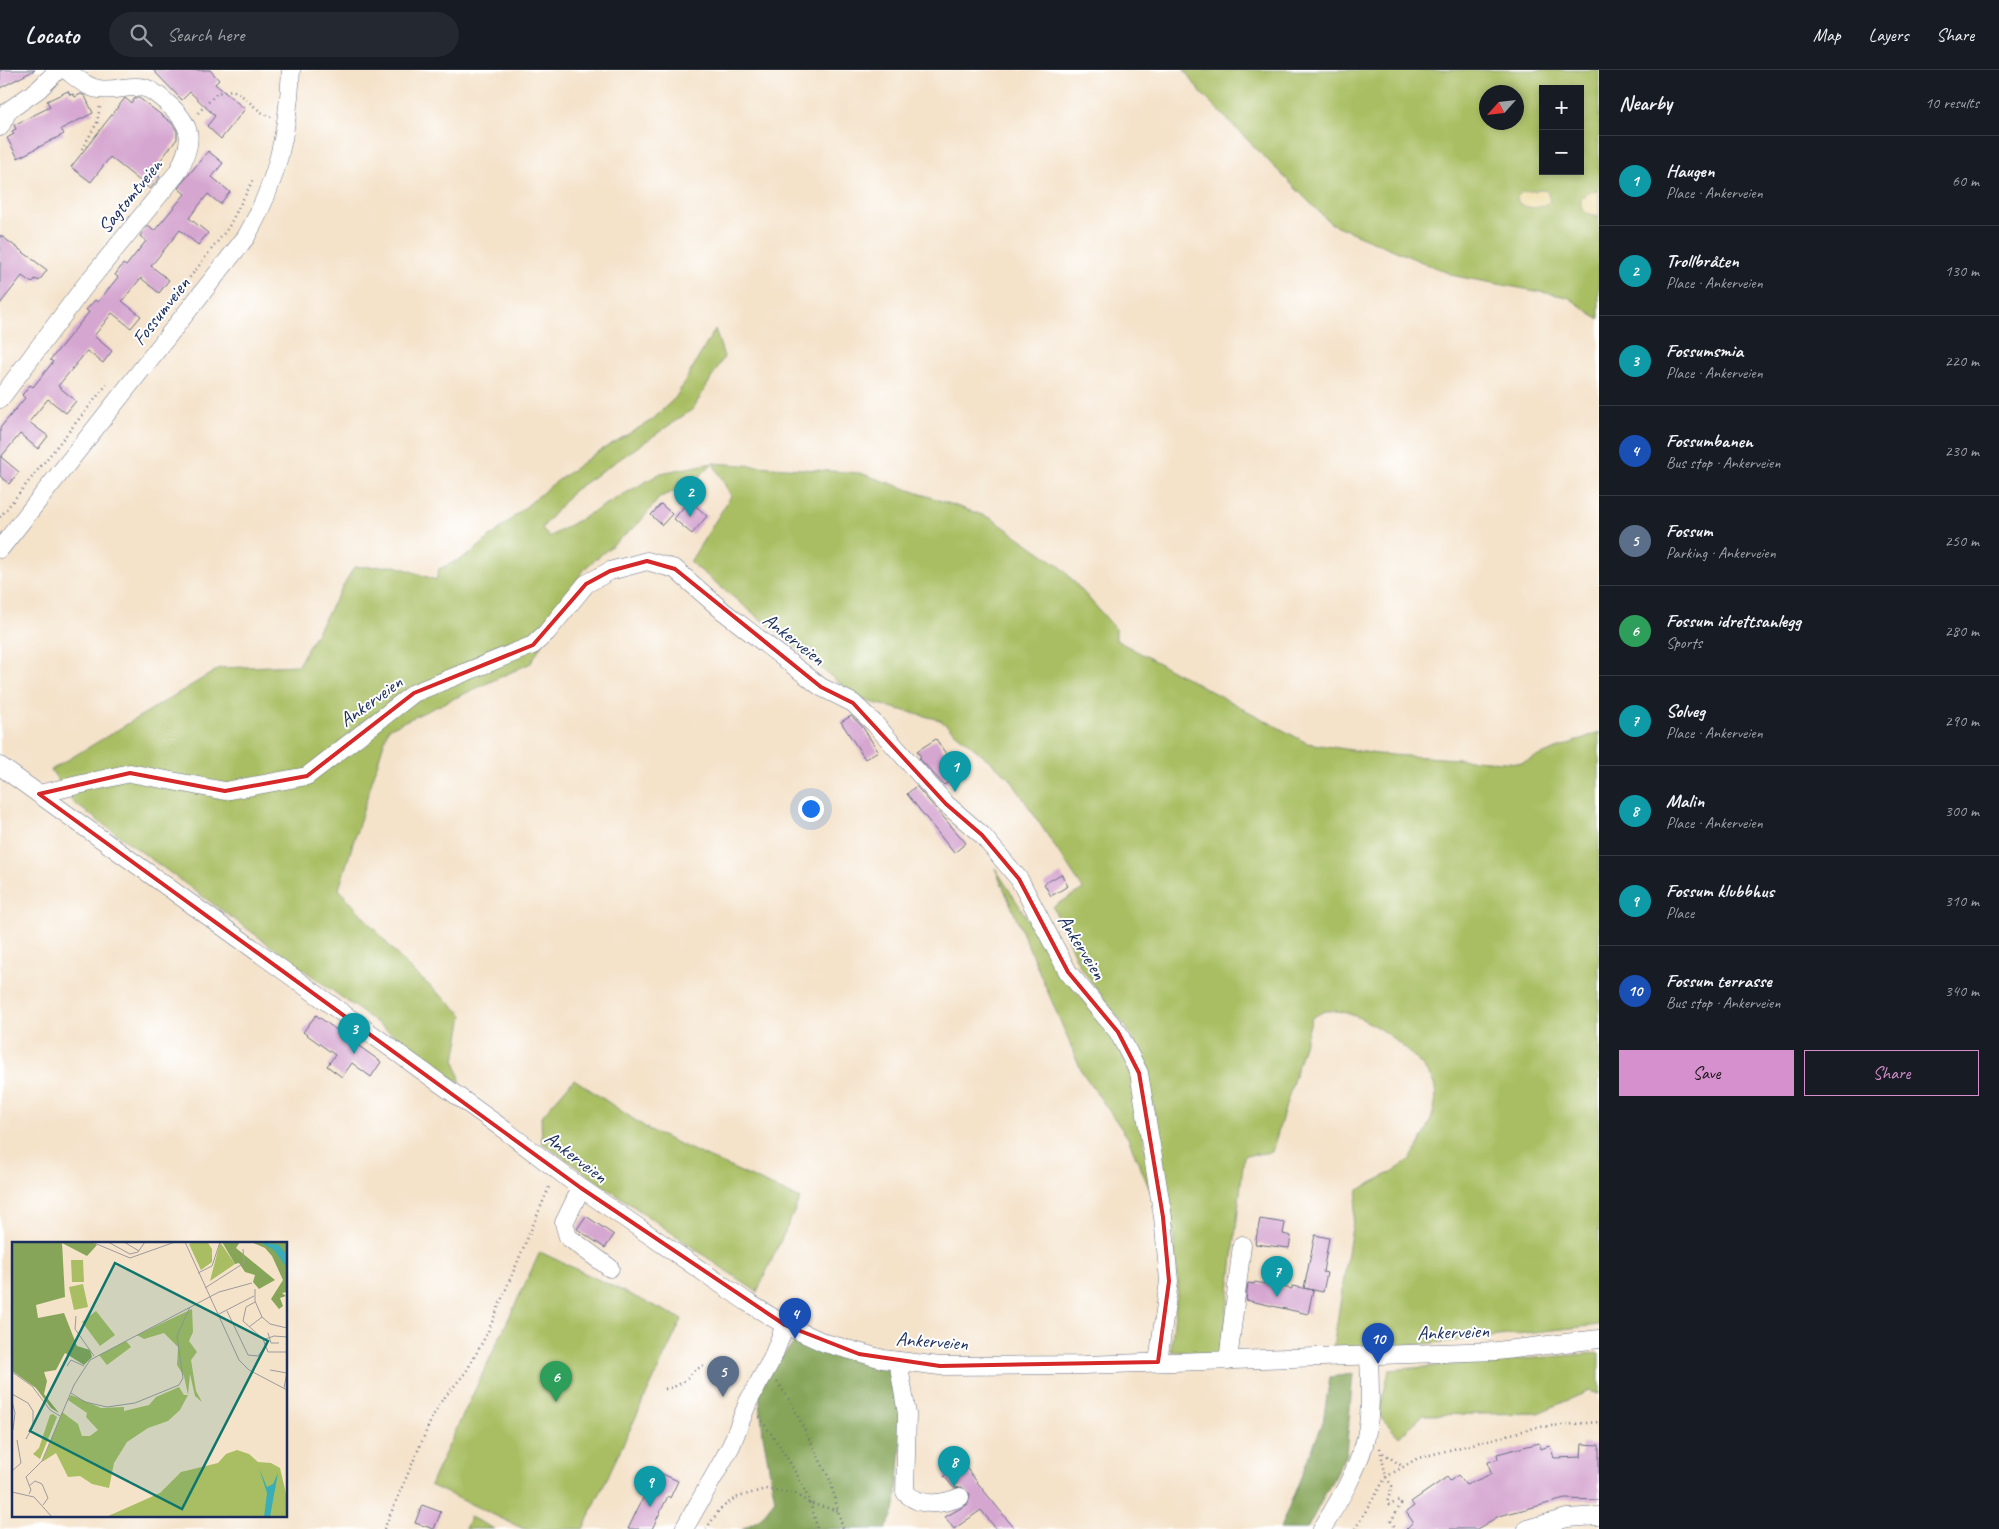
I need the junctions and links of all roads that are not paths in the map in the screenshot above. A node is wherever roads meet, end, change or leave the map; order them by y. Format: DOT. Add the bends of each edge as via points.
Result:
graph roads {
  1 [pos="58,70"];
  2 [pos="66,70"];
  3 [pos="291,70"];
  4 [pos="4,106"];
  5 [pos="0,127"];
  6 [pos="0,399"];
  7 [pos="0,549"];
  8 [pos="0,766"];
  9 [pos="39,794"];
  10 [pos="581,1188"];
  11 [pos="1242,1245"];
  12 [pos="610,1268"];
  13 [pos="785,1325"];
  14 [pos="1599,1339"];
  15 [pos="1369,1356"];
  16 [pos="898,1361"];
  17 [pos="1228,1361"];
  18 [pos="1158,1362"];
  19 [pos="960,1497"];
  20 [pos="1599,1516"];
  21 [pos="684,1529"];
  22 [pos="1322,1529"];
  23 [pos="1527,1529"];
  1 -- 4 [label="street" via="38,89"];
  2 -- 6 [label="street, Sagtomtveien" via="98,90 136,86 151,90 182,116 188,142 178,173 84,287"];
  3 -- 7 [label="street, Fossumveien" via="280,158 271,188 246,237"];
  4 -- 5 [label="street"];
  8 -- 9 [label="street, Ankerveien"];
  9 -- 10 [label="street, Ankerveien"];
  9 -- 18 [label="street, Ankerveien" via="130,773 225,791 307,776 414,693 533,645 548,632 586,584 610,570 647,561 675,569 723,611 822,687 853,703 946,804 982,835 1019,880 1068,972 1118,1032 1139,1073 1163,1217 1169,1280"];
  10 -- 12 [label="street" via="564,1223 568,1237"];
  10 -- 13 [label="street, Ankerveien"];
  11 -- 17 [label="street"];
  13 -- 16 [label="street, Ankerveien" via="859,1354"];
  13 -- 21 [label="street" via="731,1446"];
  14 -- 15 [label="street, Ankerveien" via="1497,1352"];
  15 -- 17 [label="street, Ankerveien"];
  15 -- 22 [label="street" via="1369,1416 1364,1443 1353,1473"];
  16 -- 18 [label="street, Ankerveien" via="940,1366"];
  16 -- 19 [label="street" via="907,1414 905,1492 912,1499 923,1502 948,1502"];
  17 -- 18 [label="street, Ankerveien"];
  20 -- 23 [label="street" via="1567,1518"];
}
